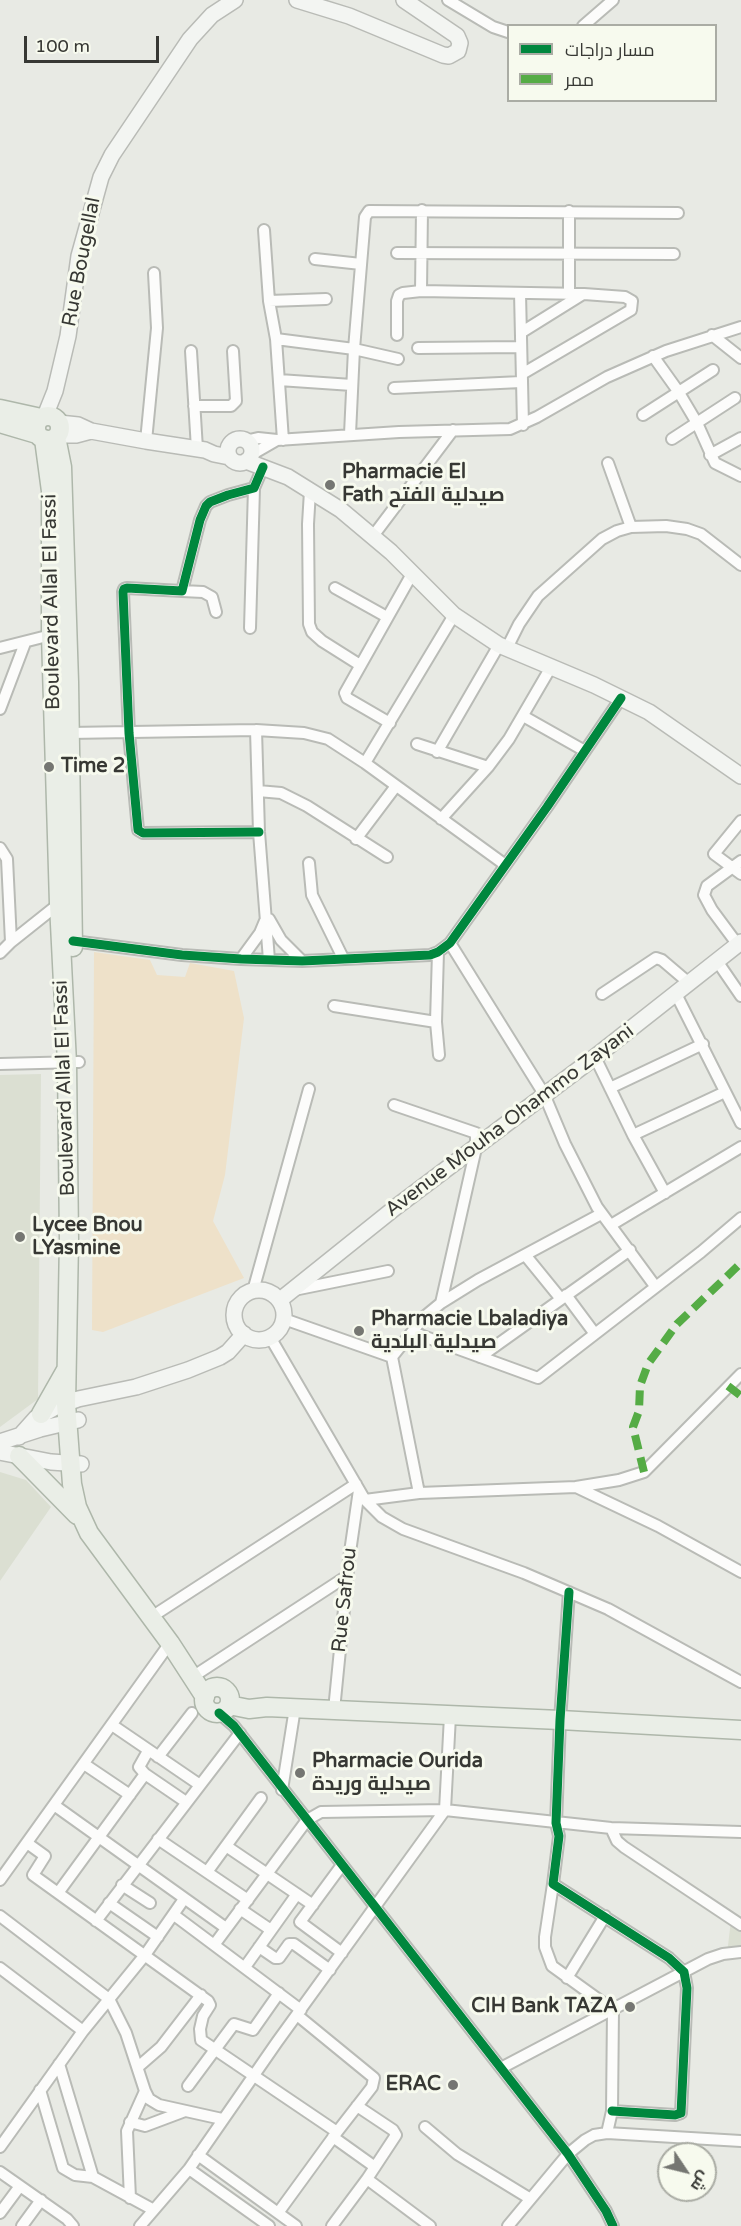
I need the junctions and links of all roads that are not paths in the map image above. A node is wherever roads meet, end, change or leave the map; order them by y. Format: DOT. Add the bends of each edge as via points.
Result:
graph roads {
  1 [pos="235,0"];
  2 [pos="297,0"];
  3 [pos="404,0"];
  4 [pos="448,0"];
  5 [pos="613,0"];
  6 [pos="585,24"];
  7 [pos="507,32"];
  8 [pos="422,210"];
  9 [pos="570,211"];
  10 [pos="678,213"];
  11 [pos="264,230"];
  12 [pos="397,253"];
  13 [pos="422,253"];
  14 [pos="570,253"];
  15 [pos="674,254"];
  16 [pos="315,259"];
  17 [pos="361,264"];
  18 [pos="154,273"];
  19 [pos="421,291"];
  20 [pos="520,293"];
  21 [pos="569,294"];
  22 [pos="584,294"];
  23 [pos="326,299"];
  24 [pos="268,301"];
  25 [pos="741,327"];
  26 [pos="522,332"];
  27 [pos="397,335"];
  28 [pos="712,335"];
  29 [pos="276,339"];
  30 [pos="521,347"];
  31 [pos="418,348"];
  32 [pos="354,349"];
  33 [pos="191,351"];
  34 [pos="233,351"];
  35 [pos="653,356"];
  36 [pos="741,358"];
  37 [pos="398,359"];
  38 [pos="713,370"];
  39 [pos="521,378"];
  40 [pos="279,380"];
  41 [pos="352,385"];
  42 [pos="394,388"];
  43 [pos="678,391"];
  44 [pos="735,398"];
  45 [pos="194,406"];
  46 [pos="0,409"];
  47 [pos="643,415"];
  48 [pos="0,423"];
  49 [pos="697,423"];
  50 [pos="524,425"];
  51 [pos="50,428"];
  52 [pos="453,430"];
  53 [pos="350,434"];
  54 [pos="741,438"];
  55 [pos="280,440"];
  56 [pos="672,440"];
  57 [pos="146,441"];
  58 [pos="201,450"];
  59 [pos="240,452"];
  60 [pos="710,455"];
  61 [pos="608,463"];
  62 [pos="263,467"];
  63 [pos="741,476"];
  64 [pos="254,488"];
  65 [pos="310,491"];
  66 [pos="631,527"];
  67 [pos="373,536"];
  68 [pos="741,565"];
  69 [pos="412,574"];
  70 [pos="335,588"];
  71 [pos="182,591"];
  72 [pos="216,612"];
  73 [pos="454,615"];
  74 [pos="387,617"];
  75 [pos="250,628"];
  76 [pos="58,634"];
  77 [pos="25,643"];
  78 [pos="503,647"];
  79 [pos="0,648"];
  80 [pos="360,665"];
  81 [pos="551,667"];
  82 [pos="621,698"];
  83 [pos="0,709"];
  84 [pos="523,716"];
  85 [pos="390,723"];
  86 [pos="256,730"];
  87 [pos="129,732"];
  88 [pos="69,733"];
  89 [pos="417,744"];
  90 [pos="585,751"];
  91 [pos="437,752"];
  92 [pos="365,763"];
  93 [pos="488,767"];
  94 [pos="741,776"];
  95 [pos="396,786"];
  96 [pos="258,791"];
  97 [pos="441,819"];
  98 [pos="741,821"];
  99 [pos="259,832"];
  100 [pos="357,839"];
  101 [pos="0,848"];
  102 [pos="387,857"];
  103 [pos="309,863"];
  104 [pos="504,864"];
  105 [pos="738,868"];
  106 [pos="65,899"];
  107 [pos="267,915"];
  108 [pos="73,941"];
  109 [pos="11,942"];
  110 [pos="450,943"];
  111 [pos="740,944"];
  112 [pos="438,952"];
  113 [pos="0,954"];
  114 [pos="344,958"];
  115 [pos="241,959"];
  116 [pos="269,960"];
  117 [pos="302,961"];
  118 [pos="717,961"];
  119 [pos="689,983"];
  120 [pos="676,993"];
  121 [pos="603,994"];
  122 [pos="741,996"];
  123 [pos="334,1006"];
  124 [pos="436,1022"];
  125 [pos="703,1044"];
  126 [pos="439,1055"];
  127 [pos="595,1057"];
  128 [pos="73,1063"];
  129 [pos="0,1064"];
  130 [pos="610,1088"];
  131 [pos="309,1089"];
  132 [pos="725,1092"];
  133 [pos="544,1094"];
  134 [pos="394,1105"];
  135 [pos="741,1123"];
  136 [pos="633,1135"];
  137 [pos="741,1147"];
  138 [pos="476,1148"];
  139 [pos="664,1193"];
  140 [pos="601,1214"];
  141 [pos="741,1218"];
  142 [pos="611,1225"];
  143 [pos="630,1251"];
  144 [pos="526,1256"];
  145 [pos="388,1271"];
  146 [pos="655,1286"];
  147 [pos="294,1290"];
  148 [pos="253,1291"];
  149 [pos="563,1297"];
  150 [pos="279,1300"];
  151 [pos="441,1303"];
  152 [pos="284,1319"];
  153 [pos="411,1332"];
  154 [pos="595,1334"];
  155 [pos="244,1335"];
  156 [pos="270,1337"];
  157 [pos="392,1357"];
  158 [pos="480,1357"];
  159 [pos="67,1369"];
  160 [pos="741,1374"];
  161 [pos="72,1411"];
  162 [pos="41,1414"];
  163 [pos="19,1437"];
  164 [pos="0,1442"];
  165 [pos="0,1452"];
  166 [pos="20,1456"];
  167 [pos="76,1464"];
  168 [pos="576,1487"];
  169 [pos="360,1491"];
  170 [pos="419,1493"];
  171 [pos="82,1520"];
  172 [pos="741,1572"];
  173 [pos="347,1576"];
  174 [pos="569,1592"];
  175 [pos="159,1612"];
  176 [pos="170,1643"];
  177 [pos="200,1672"];
  178 [pos="741,1682"];
  179 [pos="220,1701"];
  180 [pos="295,1708"];
  181 [pos="334,1710"];
  182 [pos="192,1713"];
  183 [pos="450,1716"];
  184 [pos="560,1720"];
  185 [pos="112,1725"];
  186 [pos="237,1730"];
  187 [pos="741,1730"];
  188 [pos="153,1754"];
  189 [pos="84,1764"];
  190 [pos="145,1773"];
  191 [pos="200,1785"];
  192 [pos="282,1790"];
  193 [pos="130,1796"];
  194 [pos="261,1798"];
  195 [pos="186,1802"];
  196 [pos="54,1805"];
  197 [pos="445,1810"];
  198 [pos="307,1820"];
  199 [pos="556,1823"];
  200 [pos="611,1828"];
  201 [pos="741,1832"];
  202 [pos="98,1837"];
  203 [pos="158,1839"];
  204 [pos="27,1844"];
  205 [pos="226,1846"];
  206 [pos="137,1865"];
  207 [pos="342,1865"];
  208 [pos="207,1872"];
  209 [pos="268,1874"];
  210 [pos="0,1880"];
  211 [pos="553,1884"];
  212 [pos="122,1885"];
  213 [pos="58,1893"];
  214 [pos="297,1894"];
  215 [pos="184,1899"];
  216 [pos="248,1900"];
  217 [pos="109,1903"];
  218 [pos="150,1903"];
  219 [pos="313,1905"];
  220 [pos="375,1908"];
  221 [pos="240,1909"];
  222 [pos="285,1912"];
  223 [pos="174,1915"];
  224 [pos="0,1916"];
  225 [pos="605,1916"];
  226 [pos="96,1921"];
  227 [pos="300,1922"];
  228 [pos="741,1925"];
  229 [pos="226,1928"];
  230 [pos="271,1930"];
  231 [pos="158,1937"];
  232 [pos="214,1945"];
  233 [pos="259,1947"];
  234 [pos="741,1952"];
  235 [pos="342,1953"];
  236 [pos="145,1955"];
  237 [pos="245,1967"];
  238 [pos="0,1968"];
  239 [pos="330,1970"];
  240 [pos="684,1972"];
  241 [pos="567,1978"];
  242 [pos="279,1993"];
  243 [pos="201,1995"];
  244 [pos="109,1999"];
  245 [pos="613,2010"];
  246 [pos="299,2012"];
  247 [pos="82,2031"];
  248 [pos="214,2048"];
  249 [pos="59,2064"];
  250 [pos="138,2067"];
  251 [pos="501,2068"];
  252 [pos="254,2075"];
  253 [pos="188,2086"];
  254 [pos="40,2090"];
  255 [pos="145,2091"];
  256 [pos="357,2106"];
  257 [pos="185,2110"];
  258 [pos="612,2111"];
  259 [pos="222,2119"];
  260 [pos="130,2122"];
  261 [pos="425,2127"];
  262 [pos="607,2133"];
  263 [pos="335,2134"];
  264 [pos="741,2141"];
  265 [pos="0,2146"];
  266 [pos="568,2154"];
  267 [pos="198,2155"];
  268 [pos="375,2167"];
  269 [pos="189,2169"];
  270 [pos="0,2172"];
  271 [pos="93,2177"];
  272 [pos="367,2179"];
  273 [pos="20,2186"];
  274 [pos="130,2198"];
  275 [pos="529,2198"];
  276 [pos="41,2200"];
  277 [pos="152,2210"];
  278 [pos="0,2212"];
  279 [pos="278,2213"];
  280 [pos="261,2224"];
  281 [pos="25,2225"];
  282 [pos="73,2226"];
  283 [pos="140,2226"];
  284 [pos="296,2226"];
  285 [pos="332,2226"];
  286 [pos="430,2226"];
  287 [pos="508,2226"];
  288 [pos="613,2226"];
  1 -- 51 [label="street, Rue Bougellal" via="212,15 190,39 101,177 82,243"];
  2 -- 3 [label="street" via="349,16 443,55 458,51 457,36"];
  4 -- 7 [label="street"];
  5 -- 6 [label="street"];
  8 -- 9 [label="street"];
  8 -- 13 [label="street"];
  8 -- 17 [label="street" via="366,213"];
  9 -- 10 [label="street"];
  9 -- 14 [label="street"];
  11 -- 24 [label="street"];
  12 -- 13 [label="street"];
  13 -- 14 [label="street"];
  13 -- 19 [label="street"];
  14 -- 15 [label="street"];
  14 -- 21 [label="street"];
  16 -- 17 [label="street"];
  17 -- 32 [label="street"];
  18 -- 57 [label="street" via="157,328"];
  19 -- 20 [label="street"];
  19 -- 27 [label="street" via="399,295"];
  20 -- 21 [label="street"];
  20 -- 26 [label="street"];
  21 -- 22 [label="street"];
  22 -- 26 [label="street"];
  22 -- 39 [label="street" via="629,298 632,310"];
  23 -- 24 [label="street"];
  24 -- 29 [label="street"];
  25 -- 28 [label="street"];
  26 -- 30 [label="street"];
  28 -- 35 [label="street"];
  28 -- 36 [label="street"];
  29 -- 32 [label="street"];
  29 -- 40 [label="street"];
  30 -- 31 [label="street"];
  30 -- 39 [label="street"];
  32 -- 37 [label="street"];
  32 -- 41 [label="street"];
  33 -- 45 [label="street"];
  34 -- 45 [label="street" via="236,401 231,405"];
  35 -- 43 [label="street"];
  35 -- 50 [label="street" via="607,377"];
  38 -- 43 [label="street"];
  39 -- 42 [label="street"];
  39 -- 50 [label="street"];
  40 -- 41 [label="street"];
  40 -- 55 [label="street"];
  41 -- 53 [label="street"];
  43 -- 47 [label="street"];
  43 -- 49 [label="street"];
  44 -- 49 [label="street"];
  45 -- 58 [label="street"];
  46 -- 51 [label="main road"];
  48 -- 51 [label="main road"];
  49 -- 56 [label="street"];
  49 -- 60 [label="street"];
  50 -- 52 [label="street" via="510,429"];
  51 -- 57 [label="street" via="76,435 91,430"];
  51 -- 76 [label="main road, Boulevard Allal El Fassi"];
  52 -- 53 [label="street"];
  52 -- 67 [label="street"];
  53 -- 55 [label="street"];
  54 -- 60 [label="street"];
  55 -- 59 [label="street"];
  57 -- 58 [label="street"];
  58 -- 59 [label="street" via="214,446"];
  59 -- 62 [label="street"];
  60 -- 63 [label="street" via="715,463"];
  61 -- 66 [label="street"];
  62 -- 64 [label="street"];
  62 -- 65 [label="street"];
  64 -- 71 [label="street" via="206,506"];
  64 -- 75 [label="street"];
  65 -- 67 [label="street"];
  65 -- 80 [label="street" via="309,624 312,632"];
  66 -- 68 [label="street" via="687,529 701,534"];
  66 -- 78 [label="street" via="602,538 538,596"];
  67 -- 69 [label="street"];
  69 -- 73 [label="street"];
  69 -- 74 [label="street"];
  70 -- 74 [label="street"];
  71 -- 72 [label="street" via="203,592 212,597"];
  71 -- 87 [label="street" via="124,589"];
  73 -- 78 [label="street"];
  73 -- 85 [label="street"];
  74 -- 80 [label="street"];
  76 -- 77 [label="street"];
  76 -- 88 [label="main road, Boulevard Allal El Fassi"];
  76 -- 106 [label="main road, Boulevard Allal El Fassi"];
  77 -- 79 [label="street"];
  77 -- 83 [label="street"];
  78 -- 81 [label="street"];
  78 -- 91 [label="street"];
  80 -- 85 [label="street" via="344,696"];
  81 -- 82 [label="street"];
  81 -- 84 [label="street"];
  82 -- 90 [label="street"];
  82 -- 94 [label="street" via="649,712"];
  84 -- 90 [label="street"];
  84 -- 93 [label="street"];
  85 -- 92 [label="street"];
  86 -- 87 [label="street"];
  86 -- 92 [label="street" via="328,739"];
  86 -- 96 [label="street"];
  87 -- 88 [label="street"];
  87 -- 99 [label="street" via="140,832"];
  88 -- 106 [label="main road, Boulevard Allal El Fassi"];
  89 -- 91 [label="street"];
  90 -- 104 [label="street"];
  91 -- 93 [label="street"];
  92 -- 95 [label="street"];
  93 -- 97 [label="street"];
  95 -- 97 [label="street"];
  95 -- 100 [label="street"];
  96 -- 99 [label="street"];
  96 -- 100 [label="street" via="281,793"];
  97 -- 104 [label="street"];
  98 -- 105 [label="street" via="714,853"];
  99 -- 107 [label="street"];
  100 -- 102 [label="street"];
  101 -- 109 [label="street" via="7,859"];
  103 -- 114 [label="street" via="312,895"];
  104 -- 110 [label="street"];
  105 -- 111 [label="street" via="707,886 704,895"];
  106 -- 108 [label="main road, Boulevard Allal El Fassi"];
  106 -- 109 [label="street"];
  106 -- 128 [label="main road, Boulevard Allal El Fassi"];
  107 -- 115 [label="street" via="260,933"];
  107 -- 116 [label="street"];
  107 -- 117 [label="street" via="281,940"];
  108 -- 115 [label="street"];
  108 -- 128 [label="main road, Boulevard Allal El Fassi"];
  109 -- 113 [label="street"];
  110 -- 112 [label="street"];
  110 -- 133 [label="street"];
  111 -- 118 [label="street, Avenue Mouha Ohammo Zayani"];
  112 -- 114 [label="street"];
  112 -- 124 [label="street"];
  114 -- 117 [label="street"];
  115 -- 116 [label="street"];
  116 -- 117 [label="street"];
  118 -- 119 [label="street, Avenue Mouha Ohammo Zayani"];
  118 -- 122 [label="street"];
  119 -- 120 [label="street, Avenue Mouha Ohammo Zayani"];
  119 -- 121 [label="street" via="656,958"];
  120 -- 125 [label="street"];
  120 -- 127 [label="street, Avenue Mouha Ohammo Zayani"];
  123 -- 124 [label="street"];
  124 -- 126 [label="street"];
  125 -- 130 [label="street"];
  125 -- 132 [label="street"];
  127 -- 130 [label="street"];
  127 -- 133 [label="street, Avenue Mouha Ohammo Zayani"];
  128 -- 129 [label="street"];
  128 -- 159 [label="main road, Boulevard Allal El Fassi"];
  128 -- 161 [label="main road, Boulevard Allal El Fassi" via="81,1163"];
  130 -- 136 [label="street"];
  131 -- 148 [label="street"];
  132 -- 135 [label="street"];
  132 -- 136 [label="street"];
  133 -- 138 [label="street, Avenue Mouha Ohammo Zayani"];
  133 -- 140 [label="street"];
  134 -- 138 [label="street" via="476,1133"];
  136 -- 139 [label="street"];
  137 -- 139 [label="street"];
  138 -- 147 [label="street, Avenue Mouha Ohammo Zayani"];
  138 -- 151 [label="street"];
  139 -- 142 [label="street"];
  140 -- 142 [label="street"];
  140 -- 144 [label="street"];
  141 -- 146 [label="street"];
  142 -- 143 [label="street"];
  143 -- 146 [label="street"];
  143 -- 149 [label="street"];
  144 -- 149 [label="street"];
  144 -- 151 [label="street"];
  145 -- 147 [label="street"];
  146 -- 154 [label="street"];
  147 -- 150 [label="street, Avenue Mouha Ohammo Zayani"];
  148 -- 150 [label="street" via="268,1291"];
  148 -- 155 [label="street" via="240,1298 234,1313"];
  149 -- 154 [label="street"];
  149 -- 158 [label="street"];
  150 -- 152 [label="street"];
  151 -- 153 [label="street"];
  152 -- 156 [label="street"];
  152 -- 157 [label="street"];
  153 -- 157 [label="street"];
  153 -- 158 [label="street"];
  154 -- 158 [label="street" via="538,1377"];
  155 -- 156 [label="street" via="256,1340"];
  155 -- 161 [label="street" via="228,1352 210,1362 110,1393"];
  156 -- 169 [label="street"];
  157 -- 170 [label="street"];
  159 -- 161 [label="main road, Boulevard Allal El Fassi"];
  159 -- 162 [label="main road"];
  160 -- 168 [label="street" via="644,1472"];
  161 -- 162 [label="street"];
  161 -- 163 [label="street"];
  161 -- 167 [label="main road, Boulevard Allal El Fassi"];
  162 -- 163 [label="street"];
  163 -- 164 [label="street"];
  165 -- 166 [label="street"];
  166 -- 167 [label="street"];
  166 -- 171 [label="main road"];
  167 -- 171 [label="main road, Boulevard Allal El Fassi" via="74,1495"];
  167 -- 175 [label="main road, Boulevard Allal El Fassi" via="94,1518"];
  168 -- 170 [label="street"];
  168 -- 172 [label="street"];
  169 -- 170 [label="street"];
  169 -- 173 [label="street, Rue Safrou"];
  169 -- 174 [label="street" via="382,1517 403,1528"];
  169 -- 175 [label="street"];
  171 -- 176 [label="main road, Boulevard Allal El Fassi"];
  173 -- 177 [label="street"];
  173 -- 181 [label="street, Rue Safrou"];
  174 -- 178 [label="street" via="608,1609"];
  174 -- 184 [label="street"];
  175 -- 177 [label="main road, Boulevard Allal El Fassi"];
  176 -- 179 [label="main road, Boulevard Allal El Fassi"];
  176 -- 185 [label="street"];
  177 -- 179 [label="main road, Boulevard Allal El Fassi"];
  179 -- 180 [label="main road" via="249,1709"];
  179 -- 186 [label="street"];
  180 -- 181 [label="main road"];
  180 -- 192 [label="street"];
  181 -- 183 [label="main road"];
  182 -- 188 [label="street"];
  183 -- 184 [label="main road"];
  183 -- 197 [label="street"];
  184 -- 187 [label="main road"];
  184 -- 199 [label="street"];
  185 -- 188 [label="street"];
  185 -- 189 [label="street"];
  186 -- 191 [label="street"];
  186 -- 192 [label="street"];
  188 -- 190 [label="street" via="139,1765"];
  188 -- 191 [label="street"];
  189 -- 193 [label="street"];
  189 -- 196 [label="street"];
  190 -- 193 [label="street"];
  190 -- 195 [label="street"];
  191 -- 195 [label="street"];
  192 -- 198 [label="street"];
  193 -- 202 [label="street"];
  194 -- 205 [label="street"];
  195 -- 203 [label="street"];
  196 -- 202 [label="street"];
  196 -- 204 [label="street"];
  197 -- 198 [label="street" via="327,1811"];
  197 -- 199 [label="street"];
  197 -- 220 [label="street"];
  198 -- 207 [label="street"];
  198 -- 209 [label="street"];
  199 -- 200 [label="street"];
  199 -- 211 [label="street" via="560,1836"];
  200 -- 201 [label="street"];
  200 -- 228 [label="street" via="617,1841"];
  202 -- 206 [label="street"];
  202 -- 213 [label="street"];
  203 -- 206 [label="street"];
  203 -- 208 [label="street"];
  204 -- 210 [label="street"];
  204 -- 213 [label="street" via="45,1856 33,1875"];
  205 -- 208 [label="street"];
  205 -- 209 [label="street"];
  206 -- 212 [label="street"];
  206 -- 215 [label="street"];
  207 -- 219 [label="street"];
  207 -- 220 [label="street"];
  208 -- 216 [label="street"];
  209 -- 214 [label="street"];
  209 -- 216 [label="street"];
  211 -- 225 [label="street"];
  211 -- 241 [label="street" via="545,1947 552,1966"];
  212 -- 217 [label="street"];
  212 -- 218 [label="street"];
  213 -- 226 [label="street"];
  214 -- 219 [label="street"];
  214 -- 222 [label="street"];
  215 -- 223 [label="street"];
  215 -- 229 [label="street"];
  216 -- 221 [label="street"];
  217 -- 226 [label="street"];
  217 -- 231 [label="street"];
  219 -- 227 [label="street"];
  220 -- 235 [label="street"];
  220 -- 251 [label="street"];
  221 -- 229 [label="street"];
  221 -- 230 [label="street"];
  222 -- 227 [label="street"];
  222 -- 230 [label="street"];
  223 -- 231 [label="street"];
  223 -- 232 [label="street"];
  224 -- 244 [label="street"];
  225 -- 240 [label="street"];
  225 -- 241 [label="street"];
  226 -- 236 [label="street"];
  227 -- 235 [label="street"];
  229 -- 232 [label="street"];
  230 -- 233 [label="street"];
  231 -- 236 [label="street"];
  232 -- 237 [label="street"];
  233 -- 237 [label="street"];
  233 -- 239 [label="street" via="279,1958 289,1944 294,1944"];
  234 -- 240 [label="street" via="708,1959"];
  235 -- 239 [label="street"];
  236 -- 243 [label="street"];
  236 -- 244 [label="street"];
  237 -- 242 [label="street"];
  238 -- 247 [label="street"];
  239 -- 246 [label="street"];
  240 -- 245 [label="street"];
  240 -- 258 [label="street" via="687,2024 681,2113"];
  241 -- 245 [label="street"];
  242 -- 246 [label="street"];
  242 -- 248 [label="street" via="253,2030 235,2023"];
  243 -- 248 [label="street" via="210,2005 202,2019 199,2037"];
  243 -- 250 [label="street" via="166,2042"];
  244 -- 247 [label="street"];
  244 -- 250 [label="street"];
  245 -- 251 [label="street"];
  245 -- 258 [label="street"];
  246 -- 252 [label="street"];
  246 -- 256 [label="street" via="374,2078"];
  247 -- 249 [label="street"];
  248 -- 252 [label="street"];
  248 -- 253 [label="street"];
  249 -- 254 [label="street"];
  249 -- 271 [label="street"];
  250 -- 255 [label="street"];
  251 -- 266 [label="street"];
  252 -- 259 [label="street"];
  252 -- 263 [label="street"];
  254 -- 265 [label="street"];
  254 -- 271 [label="street" via="63,2168 75,2175"];
  255 -- 257 [label="street" via="149,2099 159,2104"];
  255 -- 260 [label="street"];
  256 -- 263 [label="street"];
  256 -- 268 [label="street" via="396,2135"];
  257 -- 259 [label="street"];
  257 -- 260 [label="street" via="149,2126"];
  258 -- 262 [label="street"];
  259 -- 267 [label="street"];
  260 -- 274 [label="street" via="126,2138"];
  261 -- 275 [label="street" via="457,2154"];
  262 -- 264 [label="street"];
  262 -- 266 [label="street" via="594,2135"];
  263 -- 268 [label="street"];
  263 -- 279 [label="street"];
  266 -- 275 [label="street"];
  266 -- 288 [label="street"];
  267 -- 269 [label="street"];
  267 -- 279 [label="street"];
  268 -- 272 [label="street"];
  269 -- 277 [label="street"];
  269 -- 280 [label="street"];
  270 -- 273 [label="street"];
  271 -- 274 [label="street"];
  272 -- 285 [label="street"];
  272 -- 286 [label="street"];
  273 -- 276 [label="street"];
  273 -- 278 [label="street"];
  274 -- 277 [label="street"];
  275 -- 287 [label="street"];
  276 -- 281 [label="street"];
  276 -- 282 [label="street"];
  277 -- 283 [label="street"];
  279 -- 284 [label="street"];
}
